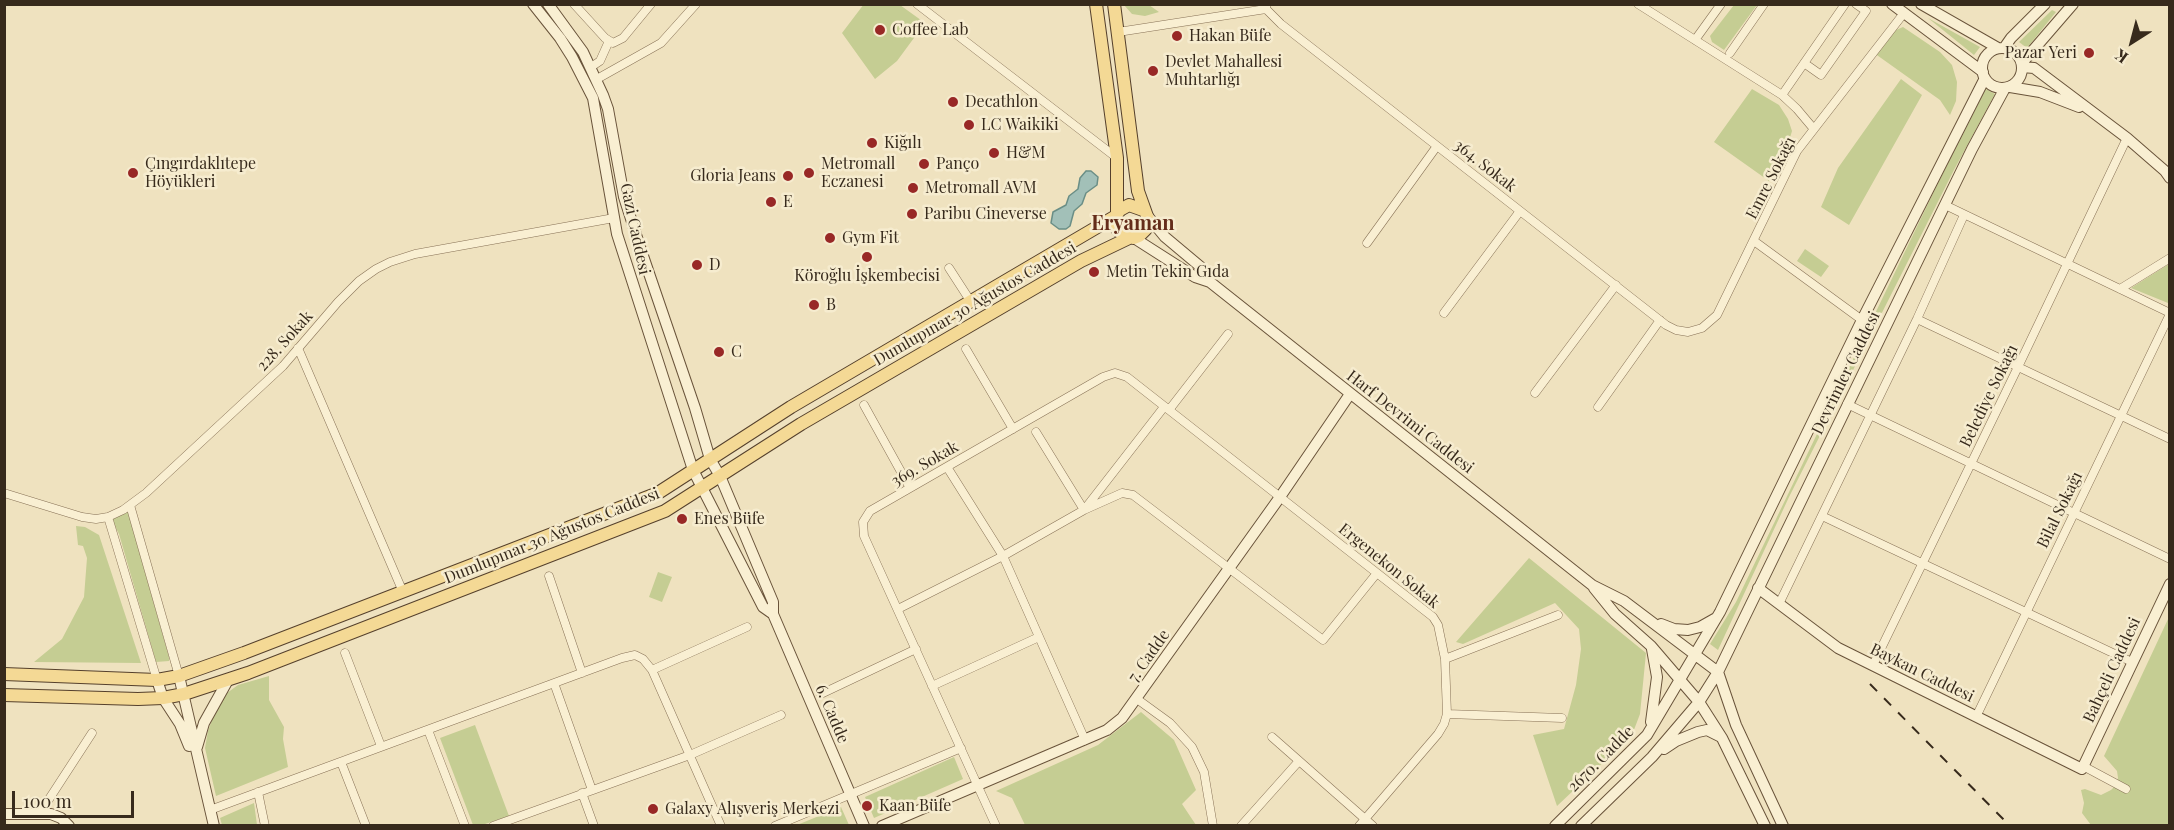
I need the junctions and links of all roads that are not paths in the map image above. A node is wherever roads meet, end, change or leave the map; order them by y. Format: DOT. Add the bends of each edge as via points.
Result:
graph roads {
  1 [pos="533,4"];
  2 [pos="548,4"];
  3 [pos="574,4"];
  4 [pos="651,4"];
  5 [pos="696,4"];
  6 [pos="917,4"];
  7 [pos="1096,4"];
  8 [pos="1114,4"];
  9 [pos="1638,4"];
  10 [pos="1721,4"];
  11 [pos="1764,4"];
  12 [pos="1845,4"];
  13 [pos="1856,4"];
  14 [pos="1892,4"];
  15 [pos="1922,4"];
  16 [pos="2045,4"];
  17 [pos="2073,4"];
  18 [pos="1266,7"];
  19 [pos="1904,13"];
  20 [pos="1118,32"];
  21 [pos="1102,35"];
  22 [pos="1695,40"];
  23 [pos="609,41"];
  24 [pos="2001,48"];
  25 [pos="1730,52"];
  26 [pos="1804,63"];
  27 [pos="2022,65"];
  28 [pos="586,69"];
  29 [pos="1984,75"];
  30 [pos="597,79"];
  31 [pos="2008,88"];
  32 [pos="1782,96"];
  33 [pos="2090,111"];
  34 [pos="1813,128"];
  35 [pos="2127,138"];
  36 [pos="1437,146"];
  37 [pos="1117,158"];
  38 [pos="2168,170"];
  39 [pos="1945,205"];
  40 [pos="1520,211"];
  41 [pos="1145,212"];
  42 [pos="1117,215"];
  43 [pos="1964,215"];
  44 [pos="614,218"];
  45 [pos="1132,238"];
  46 [pos="1754,241"];
  47 [pos="1367,243"];
  48 [pos="640,247"];
  49 [pos="622,252"];
  50 [pos="2169,258"];
  51 [pos="2068,264"];
  52 [pos="949,268"];
  53 [pos="1210,282"];
  54 [pos="1616,285"];
  55 [pos="2120,290"];
  56 [pos="970,302"];
  57 [pos="1444,313"];
  58 [pos="2169,314"];
  59 [pos="1917,319"];
  60 [pos="1660,320"];
  61 [pos="1862,320"];
  62 [pos="1695,331"];
  63 [pos="1228,334"];
  64 [pos="298,348"];
  65 [pos="966,349"];
  66 [pos="2019,367"];
  67 [pos="1535,393"];
  68 [pos="1350,394"];
  69 [pos="1847,404"];
  70 [pos="864,405"];
  71 [pos="1598,407"];
  72 [pos="1167,409"];
  73 [pos="1870,416"];
  74 [pos="2121,416"];
  75 [pos="1012,429"];
  76 [pos="1036,432"];
  77 [pos="2169,439"];
  78 [pos="710,459"];
  79 [pos="1971,464"];
  80 [pos="947,467"];
  81 [pos="693,470"];
  82 [pos="720,476"];
  83 [pos="702,487"];
  84 [pos="910,488"];
  85 [pos="4,493"];
  86 [pos="1280,497"];
  87 [pos="130,505"];
  88 [pos="1084,510"];
  89 [pos="2074,513"];
  90 [pos="1822,516"];
  91 [pos="108,517"];
  92 [pos="1003,555"];
  93 [pos="2169,559"];
  94 [pos="1923,564"];
  95 [pos="1230,568"];
  96 [pos="1377,573"];
  97 [pos="549,576"];
  98 [pos="2169,584"];
  99 [pos="1592,585"];
  100 [pos="1758,588"];
  101 [pos="403,592"];
  102 [pos="1779,604"];
  103 [pos="898,609"];
  104 [pos="2026,612"];
  105 [pos="773,614"];
  106 [pos="1558,615"];
  107 [pos="1717,618"];
  108 [pos="1648,619"];
  109 [pos="747,627"];
  110 [pos="1039,637"];
  111 [pos="1651,645"];
  112 [pos="916,649"];
  113 [pos="345,653"];
  114 [pos="1694,655"];
  115 [pos="1445,659"];
  116 [pos="2132,662"];
  117 [pos="1873,665"];
  118 [pos="652,670"];
  119 [pos="1718,672"];
  120 [pos="582,673"];
  121 [pos="4,674"];
  122 [pos="179,676"];
  123 [pos="1680,679"];
  124 [pos="157,680"];
  125 [pos="228,680"];
  126 [pos="554,683"];
  127 [pos="932,686"];
  128 [pos="184,694"];
  129 [pos="821,694"];
  130 [pos="4,695"];
  131 [pos="163,698"];
  132 [pos="1137,699"];
  133 [pos="1700,702"];
  134 [pos="1447,714"];
  135 [pos="781,715"];
  136 [pos="1976,717"];
  137 [pos="1562,718"];
  138 [pos="428,730"];
  139 [pos="92,733"];
  140 [pos="1647,735"];
  141 [pos="1272,737"];
  142 [pos="1722,738"];
  143 [pos="1085,740"];
  144 [pos="381,746"];
  145 [pos="961,748"];
  146 [pos="690,755"];
  147 [pos="196,756"];
  148 [pos="1652,757"];
  149 [pos="1299,761"];
  150 [pos="341,762"];
  151 [pos="2082,768"];
  152 [pos="978,786"];
  153 [pos="2126,789"];
  154 [pos="592,790"];
  155 [pos="258,792"];
  156 [pos="582,793"];
  157 [pos="850,794"];
  158 [pos="210,810"];
  159 [pos="40,813"];
  160 [pos="4,814"];
  161 [pos="1365,819"];
  162 [pos="1586,824"];
  163 [pos="69,825"];
  164 [pos="214,825"];
  165 [pos="265,825"];
  166 [pos="366,825"];
  167 [pos="465,825"];
  168 [pos="494,825"];
  169 [pos="594,825"];
  170 [pos="721,825"];
  171 [pos="775,825"];
  172 [pos="864,825"];
  173 [pos="882,825"];
  174 [pos="996,825"];
  175 [pos="1213,825"];
  176 [pos="1241,825"];
  177 [pos="1359,825"];
  178 [pos="1373,825"];
  179 [pos="1555,825"];
  180 [pos="1765,825"];
  181 [pos="1783,825"];
  1 -- 28 [label="main road, Gazi Caddesi"];
  2 -- 28 [label="main road, Gazi Caddesi" via="575,39"];
  3 -- 23 [label="street"];
  4 -- 23 [label="street" via="623,38"];
  5 -- 30 [label="street" via="661,43"];
  6 -- 37 [label="street"];
  7 -- 21 [label="main road"];
  8 -- 20 [label="main road"];
  9 -- 22 [label="street"];
  10 -- 22 [label="street"];
  11 -- 25 [label="street"];
  12 -- 26 [label="street"];
  13 -- 26 [label="street" via="1866,11 1821,75"];
  14 -- 19 [label="main road"];
  15 -- 24 [label="main road"];
  16 -- 24 [label="main road"];
  17 -- 27 [label="main road"];
  18 -- 20 [label="street"];
  18 -- 36 [label="street, 364. Sokak" via="1281,24"];
  19 -- 29 [label="main road"];
  19 -- 34 [label="street, Emre Sokağı"];
  20 -- 21 [label="main road"];
  20 -- 41 [label="main road" via="1138,191"];
  21 -- 37 [label="main road"];
  22 -- 32 [label="street"];
  23 -- 28 [label="street" via="600,61"];
  24 -- 27 [label="main road" via="2016,53"];
  24 -- 29 [label="main road" via="1984,60"];
  26 -- 32 [label="street"];
  27 -- 31 [label="main road" via="2019,80"];
  27 -- 33 [label="main road" via="2034,68"];
  28 -- 30 [label="main road, Gazi Caddesi"];
  28 -- 44 [label="main road, Gazi Caddesi"];
  29 -- 31 [label="main road" via="1994,86"];
  29 -- 61 [label="main road, Devrimler Caddesi"];
  30 -- 48 [label="main road, Gazi Caddesi" via="608,109 624,197"];
  31 -- 33 [label="main road" via="2040,92"];
  31 -- 39 [label="main road, Devrimler Caddesi"];
  32 -- 34 [label="street"];
  33 -- 35 [label="main road"];
  34 -- 46 [label="street, Emre Sokağı" via="1797,151"];
  35 -- 38 [label="main road"];
  35 -- 51 [label="street, Belediye Sokağı"];
  36 -- 40 [label="street, 364. Sokak"];
  36 -- 47 [label="street"];
  37 -- 42 [label="main road"];
  39 -- 43 [label="street"];
  39 -- 69 [label="main road, Devrimler Caddesi"];
  40 -- 54 [label="street, 364. Sokak"];
  40 -- 57 [label="street"];
  41 -- 42 [label="main road" via="1129,206"];
  41 -- 45 [label="main road" via="1146,229"];
  41 -- 53 [label="main road, Harf Devrimi Caddesi" via="1165,237 1202,268"];
  42 -- 45 [label="main road" via="1117,229"];
  42 -- 56 [label="main road, Dumlupınar 30 Ağustos Caddesi"];
  43 -- 51 [label="street"];
  43 -- 59 [label="street"];
  44 -- 49 [label="main road, Gazi Caddesi"];
  44 -- 64 [label="street, 228. Sokak" via="390,262 348,291"];
  45 -- 53 [label="main road, Harf Devrimi Caddesi" via="1195,278"];
  45 -- 82 [label="main road, Dumlupınar 30 Ağustos Caddesi" via="1044,282 801,424"];
  46 -- 61 [label="street"];
  46 -- 62 [label="street, Emre Sokağı" via="1723,306 1710,322"];
  48 -- 49 [label="main road"];
  48 -- 78 [label="main road, Gazi Caddesi"];
  49 -- 81 [label="main road, Gazi Caddesi"];
  50 -- 55 [label="street"];
  51 -- 55 [label="street"];
  51 -- 66 [label="street, Belediye Sokağı"];
  52 -- 56 [label="street"];
  53 -- 68 [label="main road, Harf Devrimi Caddesi"];
  54 -- 60 [label="street, 364. Sokak"];
  54 -- 67 [label="street"];
  55 -- 58 [label="street"];
  56 -- 78 [label="main road, Dumlupınar 30 Ağustos Caddesi"];
  58 -- 74 [label="street, Bilal Sokağı"];
  59 -- 66 [label="street"];
  59 -- 73 [label="street"];
  60 -- 62 [label="street, 364. Sokak" via="1676,330"];
  60 -- 71 [label="street"];
  61 -- 107 [label="main road, Devrimler Caddesi"];
  63 -- 72 [label="street"];
  64 -- 87 [label="street, 228. Sokak"];
  64 -- 101 [label="street"];
  65 -- 75 [label="street"];
  66 -- 74 [label="street"];
  66 -- 79 [label="street, Belediye Sokağı"];
  68 -- 86 [label="main road, 7. Cadde"];
  68 -- 99 [label="main road, Harf Devrimi Caddesi"];
  69 -- 73 [label="street"];
  69 -- 100 [label="main road, Devrimler Caddesi"];
  70 -- 84 [label="street"];
  72 -- 75 [label="street, 369. Sokak" via="1127,377 1115,373"];
  72 -- 86 [label="street, 369. Sokak"];
  72 -- 88 [label="street"];
  73 -- 79 [label="street"];
  73 -- 90 [label="street"];
  74 -- 77 [label="street"];
  74 -- 89 [label="street, Bilal Sokağı"];
  75 -- 80 [label="street, 369. Sokak"];
  76 -- 88 [label="street"];
  78 -- 81 [label="main road, Dumlupınar 30 Ağustos Caddesi"];
  78 -- 82 [label="main road, 6. Cadde"];
  79 -- 89 [label="street"];
  79 -- 94 [label="street, Belediye Sokağı"];
  80 -- 84 [label="street, 369. Sokak"];
  80 -- 92 [label="street"];
  81 -- 83 [label="main road, 6. Cadde"];
  81 -- 101 [label="main road, Dumlupınar 30 Ağustos Caddesi" via="658,493"];
  82 -- 83 [label="main road, Dumlupınar 30 Ağustos Caddesi"];
  82 -- 105 [label="main road, 6. Cadde" via="773,602"];
  83 -- 105 [label="main road, 6. Cadde" via="763,607"];
  83 -- 125 [label="main road, Dumlupınar 30 Ağustos Caddesi" via="665,511"];
  84 -- 103 [label="street, 369. Sokak" via="870,511 863,522 864,536"];
  85 -- 91 [label="street" via="82,517"];
  86 -- 95 [label="main road, 7. Cadde"];
  86 -- 96 [label="street, Ergenekon Sokak"];
  87 -- 91 [label="street, 228. Sokak"];
  87 -- 122 [label="street"];
  88 -- 92 [label="street"];
  88 -- 95 [label="street" via="1122,493 1133,495"];
  89 -- 93 [label="street"];
  89 -- 104 [label="street, Bilal Sokağı"];
  90 -- 94 [label="street"];
  90 -- 102 [label="street"];
  91 -- 124 [label="street"];
  92 -- 103 [label="street"];
  92 -- 110 [label="street"];
  94 -- 104 [label="street"];
  94 -- 117 [label="street, Belediye Sokağı"];
  95 -- 96 [label="street" via="1323,640"];
  95 -- 132 [label="main road, 7. Cadde"];
  96 -- 115 [label="street, Ergenekon Sokak" via="1432,617 1438,625"];
  97 -- 120 [label="street"];
  98 -- 116 [label="main road, Bahçeli Caddesi"];
  99 -- 108 [label="main road, Harf Devrimi Caddesi"];
  99 -- 111 [label="main road, Harf Devrimi Caddesi" via="1615,614"];
  100 -- 102 [label="main road, Baykan Caddesi"];
  100 -- 119 [label="main road, Devrimler Caddesi"];
  101 -- 122 [label="main road, Dumlupınar 30 Ağustos Caddesi"];
  102 -- 117 [label="main road, Baykan Caddesi" via="1838,648"];
  103 -- 112 [label="street, 369. Sokak"];
  104 -- 116 [label="street"];
  104 -- 136 [label="street, Bilal Sokağı"];
  105 -- 157 [label="main road, 6. Cadde"];
  106 -- 115 [label="street"];
  107 -- 108 [label="main road" via="1688,630"];
  107 -- 114 [label="main road, Devrimler Caddesi"];
  108 -- 114 [label="main road, Harf Devrimi Caddesi"];
  109 -- 118 [label="street"];
  110 -- 127 [label="street"];
  110 -- 143 [label="street"];
  111 -- 123 [label="main road, Harf Devrimi Caddesi"];
  111 -- 140 [label="main road" via="1657,677"];
  112 -- 127 [label="street, 369. Sokak"];
  112 -- 129 [label="street"];
  113 -- 144 [label="street"];
  114 -- 119 [label="main road, Harf Devrimi Caddesi"];
  114 -- 123 [label="main road, 2670. Cadde"];
  115 -- 134 [label="street, Ergenekon Sokak"];
  116 -- 151 [label="main road, Bahçeli Caddesi"];
  117 -- 136 [label="main road, Baykan Caddesi"];
  118 -- 120 [label="street" via="635,655"];
  118 -- 146 [label="street"];
  119 -- 133 [label="main road, 2670. Cadde"];
  119 -- 181 [label="main road" via="1736,725"];
  120 -- 126 [label="street"];
  121 -- 124 [label="main road, Dumlupınar 30 Ağustos Caddesi"];
  122 -- 124 [label="main road, Dumlupınar 30 Ağustos Caddesi"];
  122 -- 128 [label="main road"];
  123 -- 133 [label="main road, Harf Devrimi Caddesi"];
  123 -- 140 [label="main road, 2670. Cadde"];
  124 -- 131 [label="main road"];
  125 -- 128 [label="main road, Dumlupınar 30 Ağustos Caddesi"];
  125 -- 147 [label="main road" via="204,723"];
  126 -- 138 [label="street"];
  126 -- 154 [label="street"];
  127 -- 145 [label="street, 369. Sokak"];
  128 -- 131 [label="main road, Dumlupınar 30 Ağustos Caddesi"];
  128 -- 147 [label="main road"];
  130 -- 131 [label="main road, Dumlupınar 30 Ağustos Caddesi"];
  131 -- 147 [label="main road"];
  132 -- 143 [label="main road, 7. Cadde" via="1107,730"];
  132 -- 175 [label="street" via="1170,723 1192,747 1204,772"];
  133 -- 142 [label="main road, Harf Devrimi Caddesi"];
  133 -- 148 [label="main road, 2670. Cadde"];
  134 -- 137 [label="street"];
  134 -- 161 [label="street" via="1438,734"];
  135 -- 146 [label="street"];
  136 -- 151 [label="main road, Baykan Caddesi"];
  138 -- 144 [label="street"];
  138 -- 167 [label="street"];
  139 -- 159 [label="street"];
  140 -- 179 [label="main road, 2670. Cadde"];
  141 -- 149 [label="street"];
  142 -- 148 [label="main road" via="1707,730 1698,732"];
  142 -- 180 [label="main road, Harf Devrimi Caddesi"];
  143 -- 152 [label="main road, 7. Cadde"];
  144 -- 150 [label="street"];
  145 -- 152 [label="street, 369. Sokak"];
  145 -- 157 [label="street"];
  146 -- 154 [label="street"];
  146 -- 170 [label="street"];
  147 -- 158 [label="main road"];
  148 -- 162 [label="main road, 2670. Cadde"];
  149 -- 161 [label="street"];
  149 -- 176 [label="street"];
  150 -- 155 [label="street"];
  150 -- 166 [label="street"];
  151 -- 153 [label="street"];
  152 -- 173 [label="main road, 7. Cadde"];
  152 -- 174 [label="street, 369. Sokak"];
  154 -- 156 [label="street"];
  155 -- 158 [label="street"];
  155 -- 165 [label="street"];
  156 -- 168 [label="street"];
  156 -- 169 [label="street"];
  157 -- 171 [label="street"];
  157 -- 172 [label="main road, 6. Cadde"];
  158 -- 164 [label="main road"];
  159 -- 160 [label="main road"];
  159 -- 163 [label="main road" via="61,818"];
  161 -- 177 [label="street"];
  161 -- 178 [label="street"];
}
